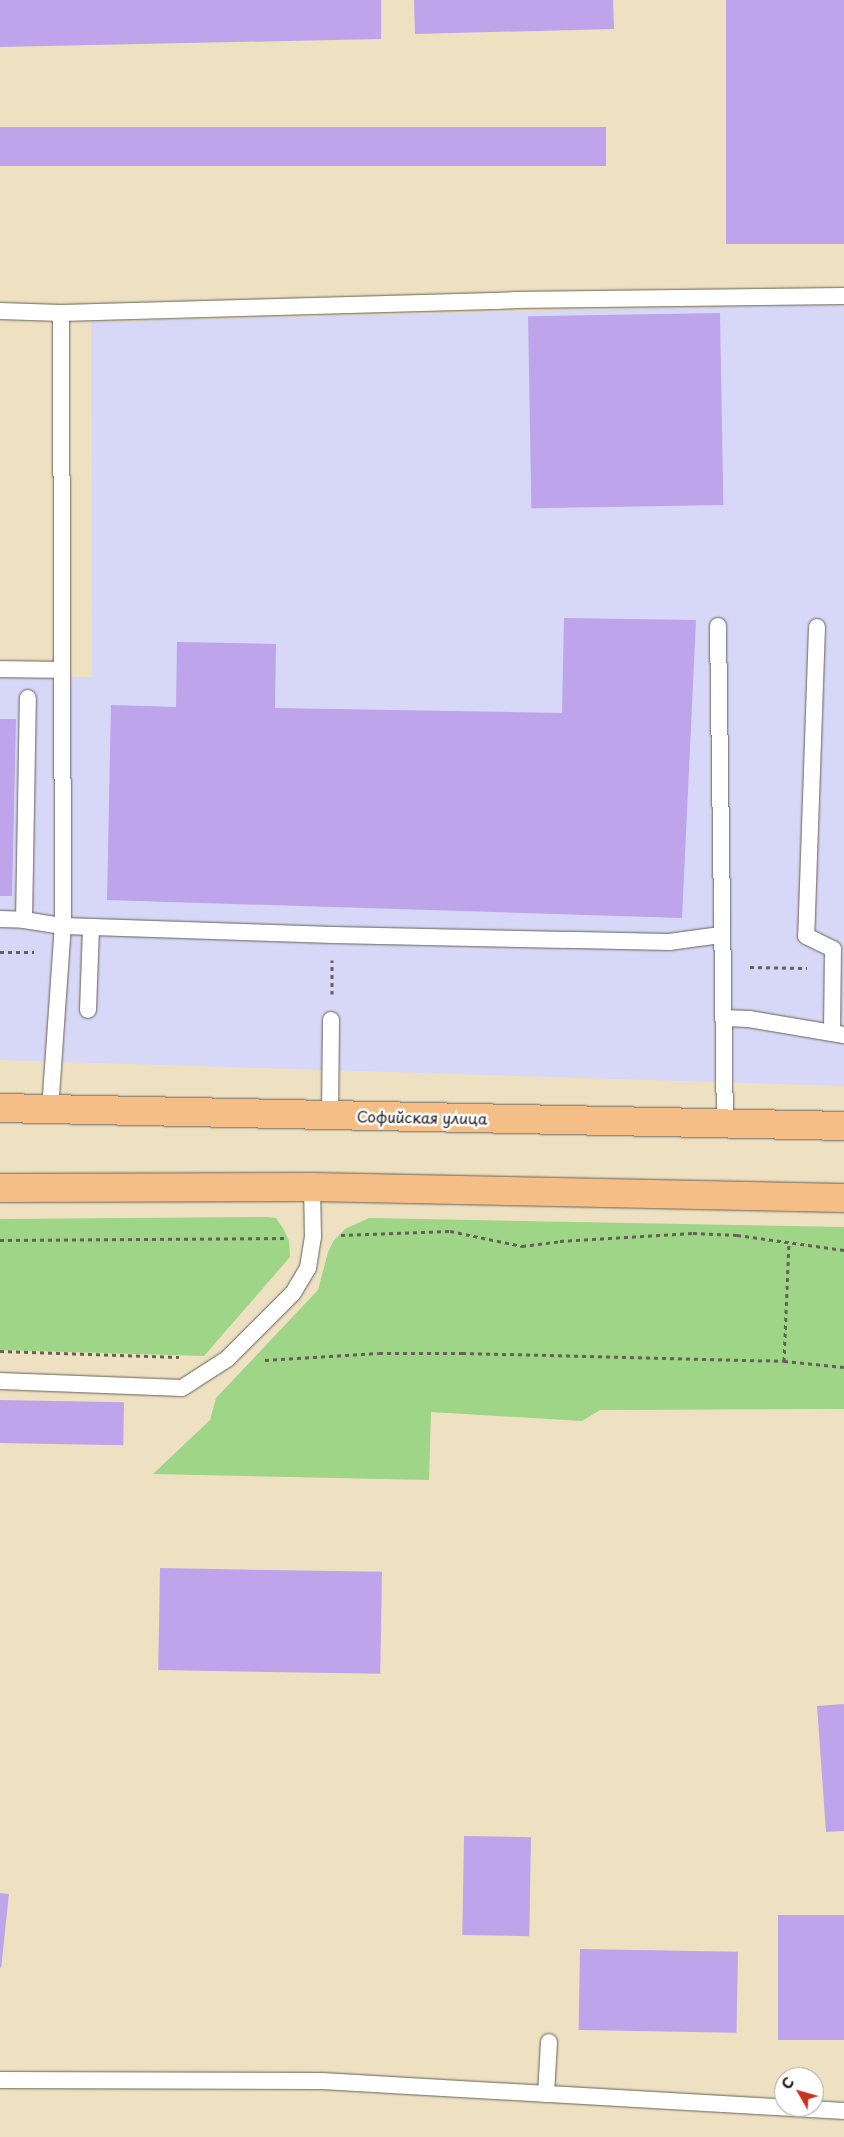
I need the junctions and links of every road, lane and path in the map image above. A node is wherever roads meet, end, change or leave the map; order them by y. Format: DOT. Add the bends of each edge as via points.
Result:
graph roads {
  1 [pos="844,296"];
  2 [pos="0,311"];
  3 [pos="61,313"];
  4 [pos="718,626"];
  5 [pos="817,627"];
  6 [pos="0,669"];
  7 [pos="61,670"];
  8 [pos="28,698"];
  9 [pos="0,919"];
  10 [pos="24,920"];
  11 [pos="64,926"];
  12 [pos="91,927"];
  13 [pos="333,935"];
  14 [pos="721,935"];
  15 [pos="88,1010"];
  16 [pos="723,1018"];
  17 [pos="331,1020"];
  18 [pos="838,1034"];
  19 [pos="0,1108"];
  20 [pos="50,1110"];
  21 [pos="330,1116"];
  22 [pos="725,1123"];
  23 [pos="844,1126"];
  24 [pos="312,1187"];
  25 [pos="0,1188"];
  26 [pos="844,1198"];
  27 [pos="313,1237"];
  28 [pos="0,1240"];
  29 [pos="789,1243"];
  30 [pos="844,1250"];
  31 [pos="0,1351"];
  32 [pos="227,1359"];
  33 [pos="784,1362"];
  34 [pos="844,1367"];
  35 [pos="0,1381"];
  36 [pos="549,2042"];
  37 [pos="0,2080"];
  38 [pos="546,2094"];
  39 [pos="844,2112"];
  1 -- 3 [label="lane" via="514,300"];
  2 -- 3 [label="lane"];
  3 -- 7 [label="lane"];
  4 -- 14 [label="lane"];
  5 -- 18 [label="lane" via="806,936 833,948"];
  6 -- 7 [label="lane"];
  7 -- 11 [label="lane"];
  8 -- 10 [label="lane"];
  9 -- 10 [label="lane"];
  10 -- 11 [label="lane"];
  11 -- 12 [label="lane"];
  11 -- 20 [label="lane"];
  12 -- 13 [label="lane"];
  12 -- 15 [label="lane"];
  13 -- 14 [label="lane" via="669,942"];
  13 -- 17 [label="path"];
  14 -- 16 [label="lane"];
  16 -- 18 [label="lane" via="749,1018"];
  16 -- 22 [label="lane"];
  17 -- 21 [label="lane"];
  19 -- 20 [label="main road, Софийская улица"];
  20 -- 21 [label="main road, Софийская улица"];
  21 -- 22 [label="main road, Софийская улица"];
  22 -- 23 [label="main road, Софийская улица"];
  24 -- 25 [label="main road"];
  24 -- 26 [label="main road"];
  24 -- 27 [label="lane"];
  27 -- 28 [label="path"];
  27 -- 29 [label="path" via="450,1231 522,1246 693,1233"];
  27 -- 32 [label="lane" via="308,1268 292,1292"];
  29 -- 30 [label="path"];
  29 -- 33 [label="path"];
  31 -- 32 [label="path"];
  32 -- 33 [label="path" via="267,1360 379,1353"];
  32 -- 35 [label="lane" via="182,1388"];
  33 -- 34 [label="path"];
  36 -- 38 [label="lane"];
  37 -- 38 [label="lane" via="322,2081"];
  38 -- 39 [label="lane"];
}
